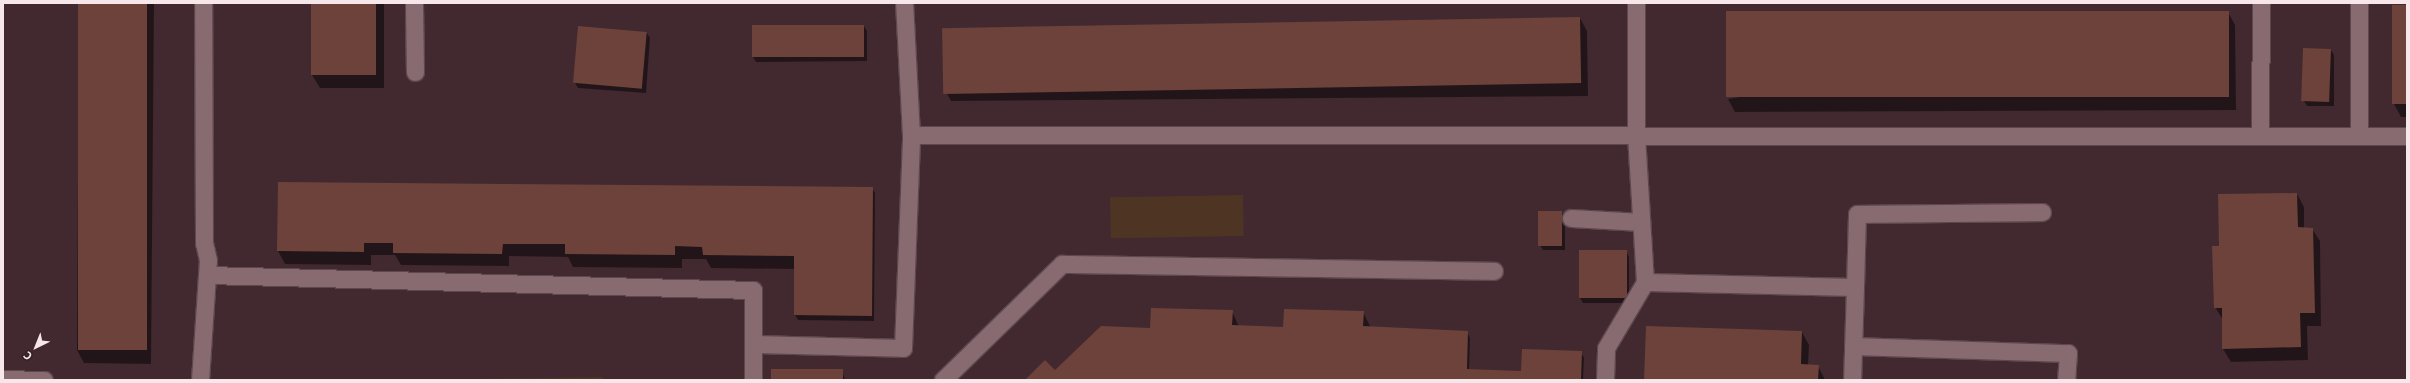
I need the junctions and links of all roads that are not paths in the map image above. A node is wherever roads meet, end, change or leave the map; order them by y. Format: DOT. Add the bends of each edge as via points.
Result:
graph roads {
  1 [pos="203,3"];
  2 [pos="414,3"];
  3 [pos="904,3"];
  4 [pos="1636,3"];
  5 [pos="2261,3"];
  6 [pos="2359,3"];
  7 [pos="415,72"];
  8 [pos="911,134"];
  9 [pos="1636,136"];
  10 [pos="2260,136"];
  11 [pos="2359,136"];
  12 [pos="2407,136"];
  13 [pos="2042,212"];
  14 [pos="1572,218"];
  15 [pos="1641,222"];
  16 [pos="1494,271"];
  17 [pos="208,275"];
  18 [pos="1645,282"];
  19 [pos="1855,287"];
  20 [pos="754,344"];
  21 [pos="1853,346"];
  22 [pos="3,379"];
  23 [pos="44,380"];
  24 [pos="200,380"];
  25 [pos="753,380"];
  26 [pos="943,380"];
  27 [pos="1605,380"];
  28 [pos="1852,380"];
  29 [pos="2066,380"];
  1 -- 17 [label="lane" via="204,243"];
  2 -- 7 [label="lane"];
  3 -- 8 [label="lane"];
  4 -- 9 [label="lane"];
  5 -- 10 [label="lane"];
  6 -- 11 [label="lane"];
  8 -- 9 [label="lane"];
  8 -- 20 [label="lane" via="903,348"];
  9 -- 10 [label="lane"];
  9 -- 15 [label="lane"];
  10 -- 11 [label="lane"];
  11 -- 12 [label="lane"];
  13 -- 19 [label="lane" via="1857,214"];
  14 -- 15 [label="lane"];
  15 -- 18 [label="lane"];
  16 -- 26 [label="lane" via="1062,264"];
  17 -- 20 [label="lane" via="753,290"];
  17 -- 24 [label="lane"];
  18 -- 19 [label="lane"];
  18 -- 27 [label="lane" via="1606,348"];
  19 -- 21 [label="lane"];
  20 -- 25 [label="lane"];
  21 -- 28 [label="lane"];
  21 -- 29 [label="lane" via="2068,353"];
  22 -- 23 [label="lane"];
}
